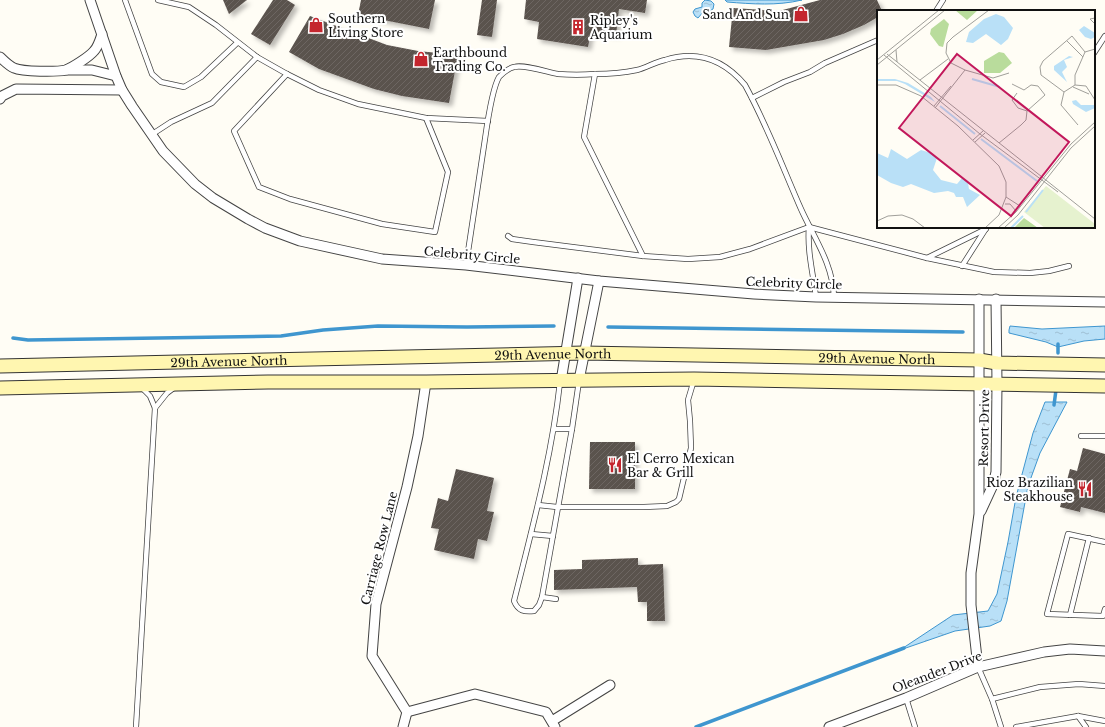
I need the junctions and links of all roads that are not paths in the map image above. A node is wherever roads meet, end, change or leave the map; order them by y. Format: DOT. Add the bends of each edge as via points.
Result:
graph roads {
  1 [pos="90,0"];
  2 [pos="125,0"];
  3 [pos="158,0"];
  4 [pos="942,0"];
  5 [pos="937,10"];
  6 [pos="102,34"];
  7 [pos="1105,36"];
  8 [pos="877,40"];
  9 [pos="236,43"];
  10 [pos="1095,51"];
  11 [pos="0,57"];
  12 [pos="257,57"];
  13 [pos="66,70"];
  14 [pos="287,74"];
  15 [pos="595,74"];
  16 [pos="116,76"];
  17 [pos="122,90"];
  18 [pos="752,98"];
  19 [pos="0,99"];
  20 [pos="426,118"];
  21 [pos="488,121"];
  22 [pos="151,135"];
  23 [pos="809,227"];
  24 [pos="986,228"];
  25 [pos="508,236"];
  26 [pos="643,256"];
  27 [pos="927,258"];
  28 [pos="466,265"];
  29 [pos="962,266"];
  30 [pos="1069,266"];
  31 [pos="578,278"];
  32 [pos="599,281"];
  33 [pos="816,297"];
  34 [pos="834,297"];
  35 [pos="979,299"];
  36 [pos="996,300"];
  37 [pos="1105,300"];
  38 [pos="584,353"];
  39 [pos="565,354"];
  40 [pos="979,360"];
  41 [pos="997,363"];
  42 [pos="1105,365"];
  43 [pos="0,366"];
  44 [pos="694,378"];
  45 [pos="579,380"];
  46 [pos="561,381"];
  47 [pos="426,382"];
  48 [pos="178,384"];
  49 [pos="980,384"];
  50 [pos="997,384"];
  51 [pos="140,385"];
  52 [pos="1105,386"];
  53 [pos="0,388"];
  54 [pos="156,408"];
  55 [pos="554,429"];
  56 [pos="572,429"];
  57 [pos="1081,436"];
  58 [pos="1105,436"];
  59 [pos="538,505"];
  60 [pos="557,507"];
  61 [pos="979,514"];
  62 [pos="531,534"];
  63 [pos="553,536"];
  64 [pos="1090,538"];
  65 [pos="1105,542"];
  66 [pos="542,597"];
  67 [pos="556,599"];
  68 [pos="1105,609"];
  69 [pos="1070,615"];
  70 [pos="1105,651"];
  71 [pos="978,667"];
  72 [pos="610,685"];
  73 [pos="1105,686"];
  74 [pos="906,698"];
  75 [pos="992,699"];
  76 [pos="407,712"];
  77 [pos="1078,716"];
  78 [pos="1105,721"];
  79 [pos="553,724"];
  80 [pos="136,727"];
  81 [pos="404,727"];
  82 [pos="829,727"];
  83 [pos="914,727"];
  84 [pos="1001,727"];
  85 [pos="1016,727"];
  86 [pos="1086,727"];
  1 -- 6 [label="street, Celebrity Circle"];
  2 -- 9 [label="lane" via="152,74 161,82 184,87 201,77"];
  3 -- 9 [label="lane" via="189,7 216,25"];
  4 -- 5 [label="lane"];
  6 -- 13 [label="street" via="95,50 87,58"];
  6 -- 16 [label="street, Celebrity Circle"];
  7 -- 10 [label="lane"];
  8 -- 18 [label="lane"];
  9 -- 12 [label="lane"];
  11 -- 13 [label="street" via="22,71"];
  12 -- 14 [label="lane"];
  12 -- 22 [label="lane" via="212,103 170,122"];
  13 -- 16 [label="street" via="92,70"];
  14 -- 20 [label="lane" via="319,90 358,104"];
  14 -- 20 [label="lane" via="234,131 259,188 290,199 382,224 435,232 448,172"];
  15 -- 18 [label="lane" via="638,70 664,60 690,55 707,58 736,74"];
  15 -- 21 [label="lane" via="559,74 514,66 499,78"];
  15 -- 26 [label="lane" via="584,137"];
  16 -- 17 [label="street, Celebrity Circle"];
  17 -- 19 [label="street" via="16,89"];
  17 -- 22 [label="street, Celebrity Circle"];
  18 -- 23 [label="lane"];
  20 -- 21 [label="lane"];
  21 -- 28 [label="lane"];
  22 -- 28 [label="street, Celebrity Circle" via="195,184 213,198 264,228 318,246 382,259"];
  23 -- 26 [label="lane" via="750,249 720,257 688,259"];
  23 -- 27 [label="lane"];
  23 -- 33 [label="lane" via="808,249"];
  23 -- 34 [label="lane" via="826,260 834,285"];
  24 -- 27 [label="lane"];
  24 -- 29 [label="lane"];
  25 -- 26 [label="lane" via="512,239"];
  27 -- 29 [label="lane"];
  28 -- 31 [label="street, Celebrity Circle"];
  29 -- 30 [label="lane" via="994,272 1030,273"];
  31 -- 32 [label="street, Celebrity Circle"];
  31 -- 39 [label="street"];
  32 -- 33 [label="street, Celebrity Circle"];
  32 -- 38 [label="street"];
  33 -- 34 [label="street, Celebrity Circle"];
  34 -- 35 [label="street, Celebrity Circle"];
  35 -- 36 [label="street, Celebrity Circle"];
  35 -- 40 [label="street"];
  36 -- 37 [label="street, Celebrity Circle"];
  36 -- 41 [label="street"];
  38 -- 39 [label="main road, 29th Avenue North"];
  38 -- 40 [label="main road, 29th Avenue North"];
  38 -- 45 [label="street"];
  39 -- 43 [label="main road, 29th Avenue North"];
  39 -- 46 [label="street"];
  40 -- 41 [label="main road, 29th Avenue North"];
  40 -- 49 [label="street, Resort Drive"];
  41 -- 42 [label="main road, 29th Avenue North"];
  41 -- 50 [label="street, Resort Drive"];
  44 -- 45 [label="main road, 29th Avenue North"];
  44 -- 49 [label="main road, 29th Avenue North"];
  44 -- 60 [label="lane" via="688,400 690,448 679,499 676,502 667,506 651,507"];
  45 -- 46 [label="main road, 29th Avenue North"];
  45 -- 56 [label="lane"];
  46 -- 47 [label="main road, 29th Avenue North"];
  46 -- 55 [label="lane"];
  47 -- 48 [label="main road, 29th Avenue North"];
  47 -- 76 [label="street, Carriage Row Lane" via="407,487 376,604 372,656"];
  48 -- 51 [label="main road, 29th Avenue North"];
  48 -- 54 [label="lane" via="167,393"];
  49 -- 50 [label="main road, 29th Avenue North"];
  49 -- 61 [label="street, Resort Drive"];
  50 -- 52 [label="main road, 29th Avenue North"];
  50 -- 61 [label="street, Resort Drive" via="996,472 993,485"];
  51 -- 53 [label="main road, 29th Avenue North"];
  51 -- 54 [label="lane"];
  54 -- 80 [label="lane"];
  55 -- 56 [label="lane"];
  55 -- 59 [label="lane"];
  56 -- 60 [label="lane"];
  57 -- 58 [label="lane"];
  59 -- 60 [label="lane"];
  59 -- 62 [label="lane"];
  60 -- 63 [label="lane"];
  61 -- 71 [label="street, Resort Drive" via="971,573 971,605"];
  62 -- 63 [label="lane"];
  62 -- 66 [label="lane" via="514,601 516,607 527,612 534,611"];
  63 -- 66 [label="lane"];
  64 -- 65 [label="lane"];
  64 -- 69 [label="lane"];
  64 -- 69 [label="lane" via="1068,534 1046,614"];
  66 -- 67 [label="lane"];
  68 -- 69 [label="lane" via="1103,616"];
  70 -- 71 [label="street, Oleander Drive" via="1070,649 1044,652"];
  71 -- 74 [label="street, Oleander Drive"];
  71 -- 75 [label="lane"];
  72 -- 79 [label="street"];
  73 -- 75 [label="lane" via="1079,684 1040,687"];
  74 -- 82 [label="street, Oleander Drive"];
  74 -- 83 [label="lane"];
  75 -- 84 [label="lane"];
  76 -- 79 [label="street" via="475,694 546,712"];
  76 -- 81 [label="street"];
  77 -- 78 [label="lane"];
  77 -- 85 [label="lane"];
  77 -- 86 [label="lane"];
}
